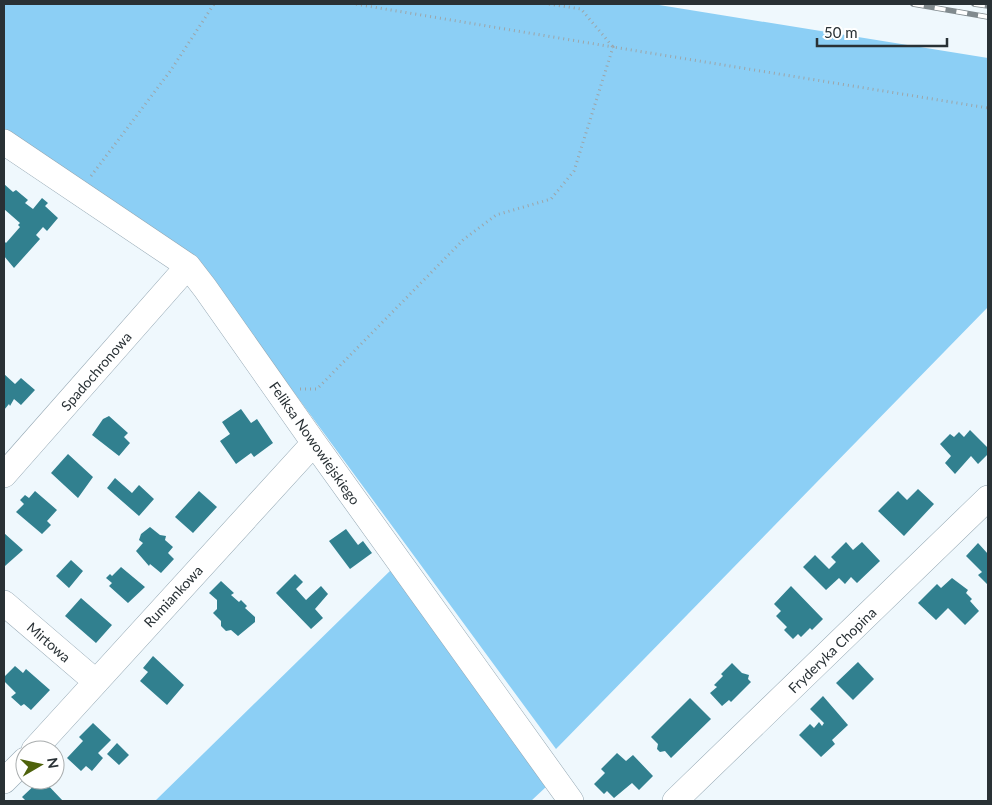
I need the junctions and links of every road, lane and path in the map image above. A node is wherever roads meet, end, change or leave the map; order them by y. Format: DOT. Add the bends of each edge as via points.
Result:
graph roads {
  1 [pos="214,4"];
  2 [pos="355,4"];
  3 [pos="549,4"];
  4 [pos="613,47"];
  5 [pos="988,108"];
  6 [pos="4,142"];
  7 [pos="79,192"];
  8 [pos="188,266"];
  9 [pos="282,398"];
  10 [pos="314,443"];
  11 [pos="6,468"];
  12 [pos="987,501"];
  13 [pos="4,603"];
  14 [pos="95,681"];
  15 [pos="43,740"];
  16 [pos="15,770"];
  17 [pos="4,781"];
  18 [pos="571,801"];
  19 [pos="675,801"];
  1 -- 7 [label="path" via="172,70"];
  2 -- 4 [label="path"];
  3 -- 4 [label="path" via="581,9"];
  4 -- 5 [label="path"];
  4 -- 9 [label="path" via="574,171 551,199 496,215 464,239 317,390 302,388"];
  6 -- 7 [label="street, Feliksa Nowowiejskiego"];
  7 -- 8 [label="street, Feliksa Nowowiejskiego"];
  8 -- 9 [label="street, Feliksa Nowowiejskiego"];
  8 -- 11 [label="street, Spadochronowa"];
  9 -- 10 [label="street, Feliksa Nowowiejskiego"];
  10 -- 14 [label="street, Rumiankowa"];
  10 -- 18 [label="street, Feliksa Nowowiejskiego"];
  12 -- 19 [label="street, Fryderyka Chopina"];
  13 -- 14 [label="street, Mirtowa"];
  14 -- 15 [label="street, Rumiankowa"];
  16 -- 17 [label="street"];
}
